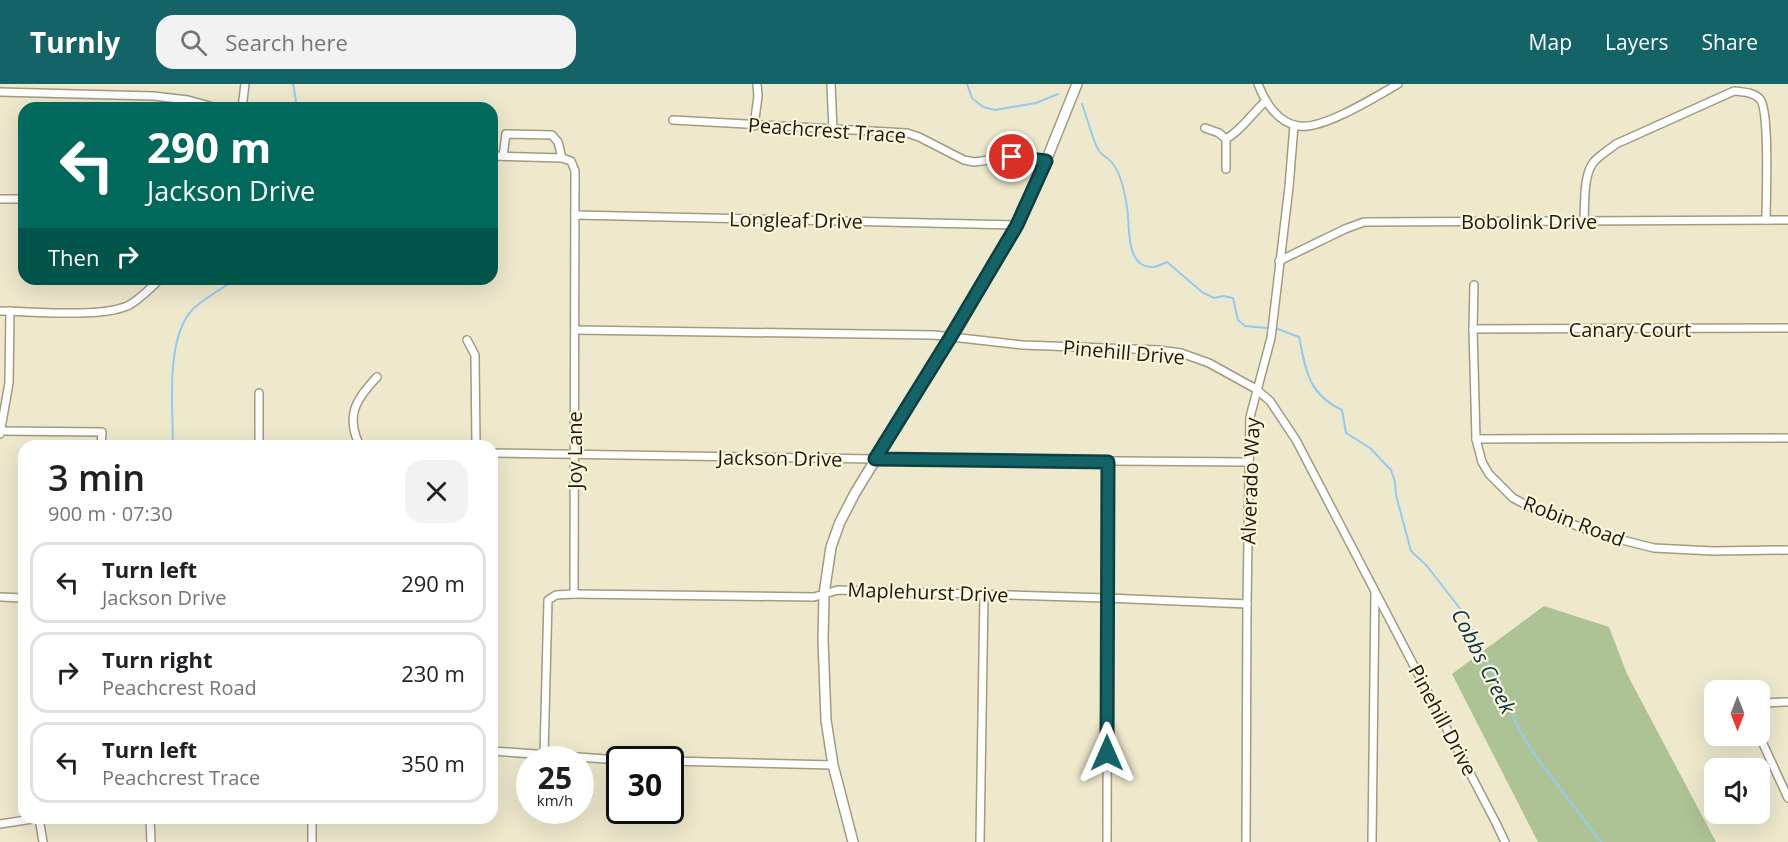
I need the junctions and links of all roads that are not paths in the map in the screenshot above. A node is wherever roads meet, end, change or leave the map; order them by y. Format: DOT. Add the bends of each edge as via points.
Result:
graph roads {
  1 [pos="245,84"];
  2 [pos="757,84"];
  3 [pos="831,84"];
  4 [pos="1077,84"];
  5 [pos="1258,84"];
  6 [pos="1398,84"];
  7 [pos="0,92"];
  8 [pos="1266,101"];
  9 [pos="195,102"];
  10 [pos="243,102"];
  11 [pos="673,120"];
  12 [pos="1294,125"];
  13 [pos="754,126"];
  14 [pos="1205,128"];
  15 [pos="833,130"];
  16 [pos="1226,139"];
  17 [pos="498,156"];
  18 [pos="503,156"];
  19 [pos="562,158"];
  20 [pos="1046,161"];
  21 [pos="1226,169"];
  22 [pos="0,199"];
  23 [pos="18,199"];
  24 [pos="575,215"];
  25 [pos="1766,220"];
  26 [pos="1788,220"];
  27 [pos="1584,221"];
  28 [pos="1017,225"];
  29 [pos="1279,261"];
  30 [pos="154,285"];
  31 [pos="1474,285"];
  32 [pos="0,311"];
  33 [pos="10,311"];
  34 [pos="1788,328"];
  35 [pos="1473,329"];
  36 [pos="575,330"];
  37 [pos="950,338"];
  38 [pos="467,340"];
  39 [pos="377,377"];
  40 [pos="1256,389"];
  41 [pos="259,393"];
  42 [pos="0,433"];
  43 [pos="1788,438"];
  44 [pos="1476,439"];
  45 [pos="101,440"];
  46 [pos="259,440"];
  47 [pos="357,440"];
  48 [pos="476,440"];
  49 [pos="498,453"];
  50 [pos="574,455"];
  51 [pos="875,459"];
  52 [pos="1108,462"];
  53 [pos="1248,462"];
  54 [pos="1788,550"];
  55 [pos="1375,591"];
  56 [pos="574,594"];
  57 [pos="825,594"];
  58 [pos="984,594"];
  59 [pos="0,597"];
  60 [pos="18,598"];
  61 [pos="1107,598"];
  62 [pos="1246,604"];
  63 [pos="1788,702"];
  64 [pos="1770,703"];
  65 [pos="543,746"];
  66 [pos="1764,746"];
  67 [pos="498,751"];
  68 [pos="516,752"];
  69 [pos="684,761"];
  70 [pos="833,765"];
  71 [pos="1788,798"];
  72 [pos="18,821"];
  73 [pos="0,824"];
  74 [pos="40,824"];
  75 [pos="150,824"];
  76 [pos="312,824"];
  77 [pos="43,842"];
  78 [pos="152,842"];
  79 [pos="312,842"];
  80 [pos="853,842"];
  81 [pos="980,842"];
  82 [pos="1107,842"];
  83 [pos="1246,842"];
  84 [pos="1372,842"];
  85 [pos="1504,842"];
  1 -- 10 [label="street"];
  2 -- 13 [label="street"];
  3 -- 15 [label="street"];
  4 -- 20 [label="street"];
  5 -- 8 [label="street"];
  6 -- 12 [label="street" via="1331,119 1301,127"];
  7 -- 9 [label="street" via="153,96"];
  8 -- 12 [label="street" via="1280,118"];
  8 -- 16 [label="street" via="1241,129"];
  11 -- 13 [label="street, Peachcrest Trace"];
  12 -- 29 [label="street, Alverado Way"];
  13 -- 15 [label="street, Peachcrest Trace"];
  14 -- 16 [label="street"];
  15 -- 20 [label="street, Peachcrest Trace" via="907,133 974,162 1012,157"];
  16 -- 21 [label="street"];
  17 -- 18 [label="street"];
  18 -- 19 [label="street"];
  18 -- 19 [label="street" via="506,134 552,135"];
  19 -- 24 [label="street, Joy Lane" via="572,161 575,171"];
  20 -- 28 [label="street"];
  22 -- 23 [label="street"];
  24 -- 28 [label="street, Longleaf Drive"];
  24 -- 36 [label="street, Joy Lane"];
  25 -- 26 [label="street, Bobolink Drive"];
  25 -- 27 [label="street, Bobolink Drive"];
  25 -- 27 [label="street" via="1764,105 1747,92 1734,91 1616,144 1601,155 1587,176"];
  27 -- 29 [label="street, Bobolink Drive" via="1364,222"];
  28 -- 37 [label="street"];
  29 -- 40 [label="street, Alverado Way" via="1271,338"];
  30 -- 33 [label="street" via="130,305 117,310"];
  31 -- 35 [label="street, Robin Road"];
  32 -- 33 [label="street"];
  33 -- 42 [label="street" via="9,383"];
  34 -- 35 [label="street, Canary Court"];
  35 -- 44 [label="street, Robin Road"];
  36 -- 37 [label="street, Pinehill Drive"];
  36 -- 50 [label="street, Joy Lane"];
  37 -- 40 [label="street, Pinehill Drive" via="1181,353 1209,363"];
  37 -- 51 [label="street"];
  38 -- 48 [label="street" via="475,355"];
  39 -- 47 [label="street" via="358,399 354,410 352,421"];
  40 -- 53 [label="street, Alverado Way"];
  40 -- 55 [label="street, Pinehill Drive" via="1270,401 1296,440"];
  41 -- 46 [label="street"];
  42 -- 45 [label="street" via="102,432"];
  43 -- 44 [label="street"];
  44 -- 54 [label="street, Robin Road" via="1489,474 1513,498 1598,534 1654,548"];
  49 -- 50 [label="street, Jackson Drive"];
  50 -- 51 [label="street, Jackson Drive"];
  50 -- 56 [label="street, Joy Lane"];
  51 -- 52 [label="street, Jackson Drive"];
  51 -- 57 [label="street" via="840,522 831,547"];
  52 -- 53 [label="street, Jackson Drive"];
  52 -- 61 [label="street"];
  53 -- 62 [label="street, Alverado Way"];
  55 -- 84 [label="street"];
  55 -- 85 [label="street, Pinehill Drive"];
  56 -- 57 [label="street, Maplehurst Drive"];
  56 -- 65 [label="street" via="556,595 548,600"];
  57 -- 58 [label="street, Maplehurst Drive" via="838,590"];
  57 -- 70 [label="street" via="825,715"];
  58 -- 61 [label="street, Maplehurst Drive"];
  58 -- 81 [label="street"];
  59 -- 60 [label="street"];
  61 -- 62 [label="street, Maplehurst Drive"];
  61 -- 82 [label="street"];
  62 -- 83 [label="street, Alverado Way"];
  63 -- 64 [label="street"];
  66 -- 71 [label="street"];
  67 -- 68 [label="street"];
  69 -- 70 [label="street"];
  70 -- 80 [label="street"];
  72 -- 73 [label="street"];
  74 -- 77 [label="street"];
  75 -- 78 [label="street"];
  76 -- 79 [label="street"];
}
